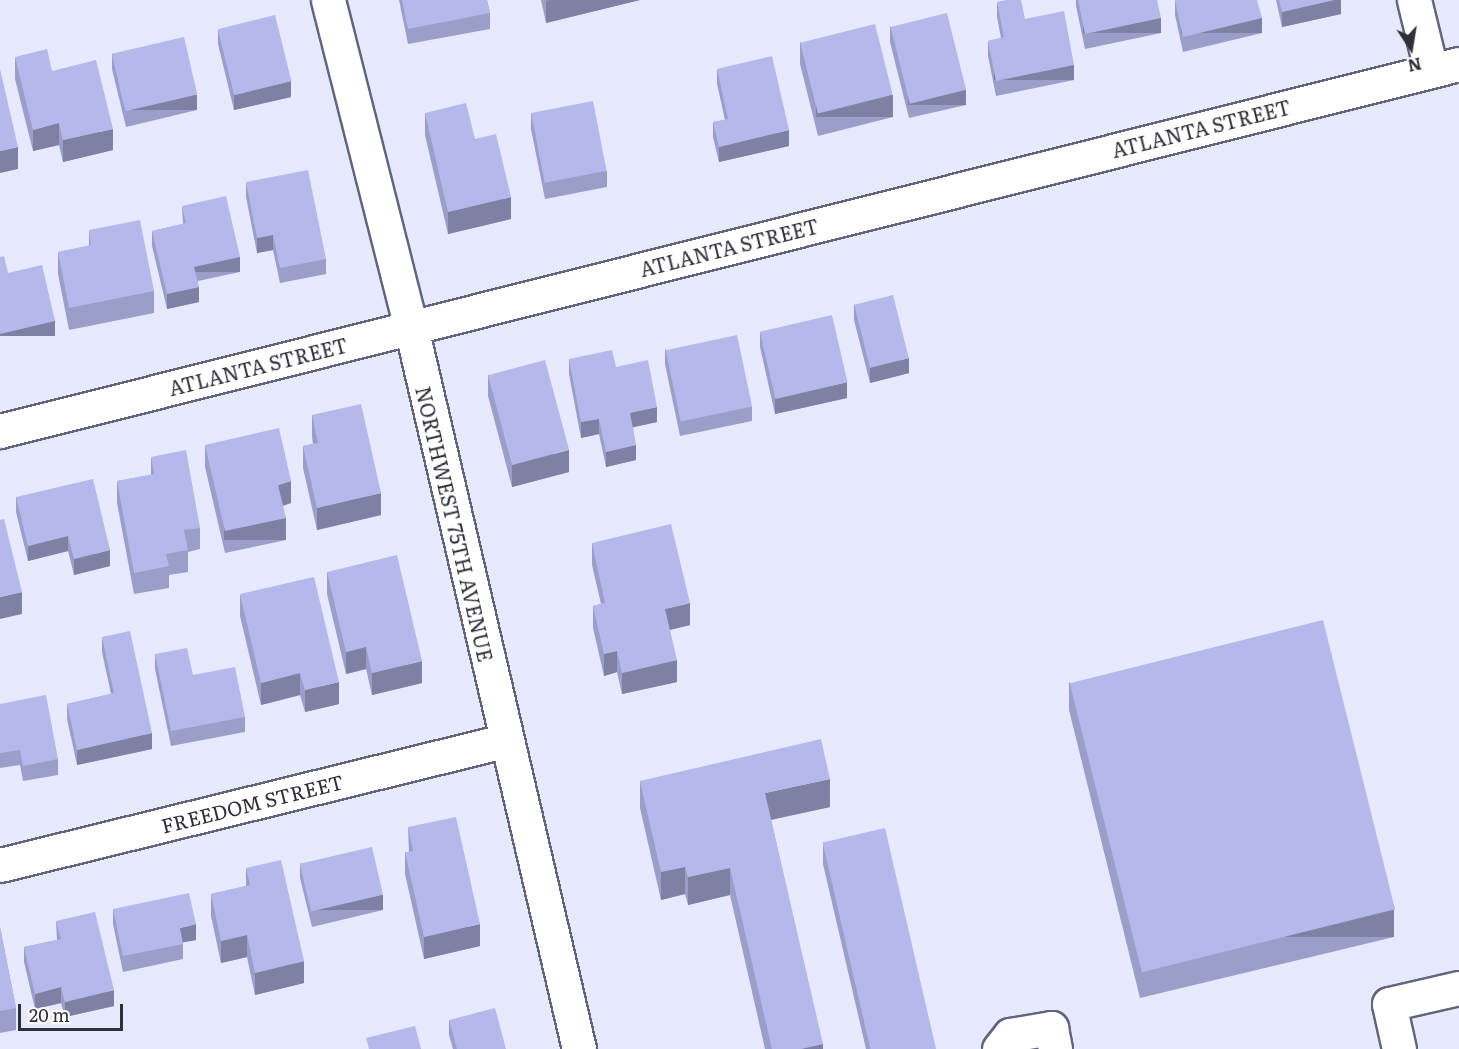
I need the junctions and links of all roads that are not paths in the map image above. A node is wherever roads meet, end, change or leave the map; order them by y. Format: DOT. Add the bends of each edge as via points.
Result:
graph roads {
  1 [pos="328,0"];
  2 [pos="1414,0"];
  3 [pos="1445,67"];
  4 [pos="411,327"];
  5 [pos="0,431"];
  6 [pos="504,741"];
  7 [pos="0,865"];
  8 [pos="1459,988"];
  9 [pos="579,1049"];
  10 [pos="999,1049"];
  11 [pos="1055,1049"];
  12 [pos="1399,1049"];
  1 -- 4 [label="street, NORTHWEST 75TH AVENUE"];
  2 -- 3 [label="street"];
  3 -- 4 [label="street, ATLANTA STREET"];
  4 -- 5 [label="street, ATLANTA STREET"];
  4 -- 6 [label="street, NORTHWEST 75TH AVENUE"];
  6 -- 7 [label="street, FREEDOM STREET"];
  6 -- 9 [label="street, NORTHWEST 75TH AVENUE"];
  8 -- 12 [label="street" via="1389,1004"];
  10 -- 11 [label="street" via="1010,1035 1051,1028"];
}
